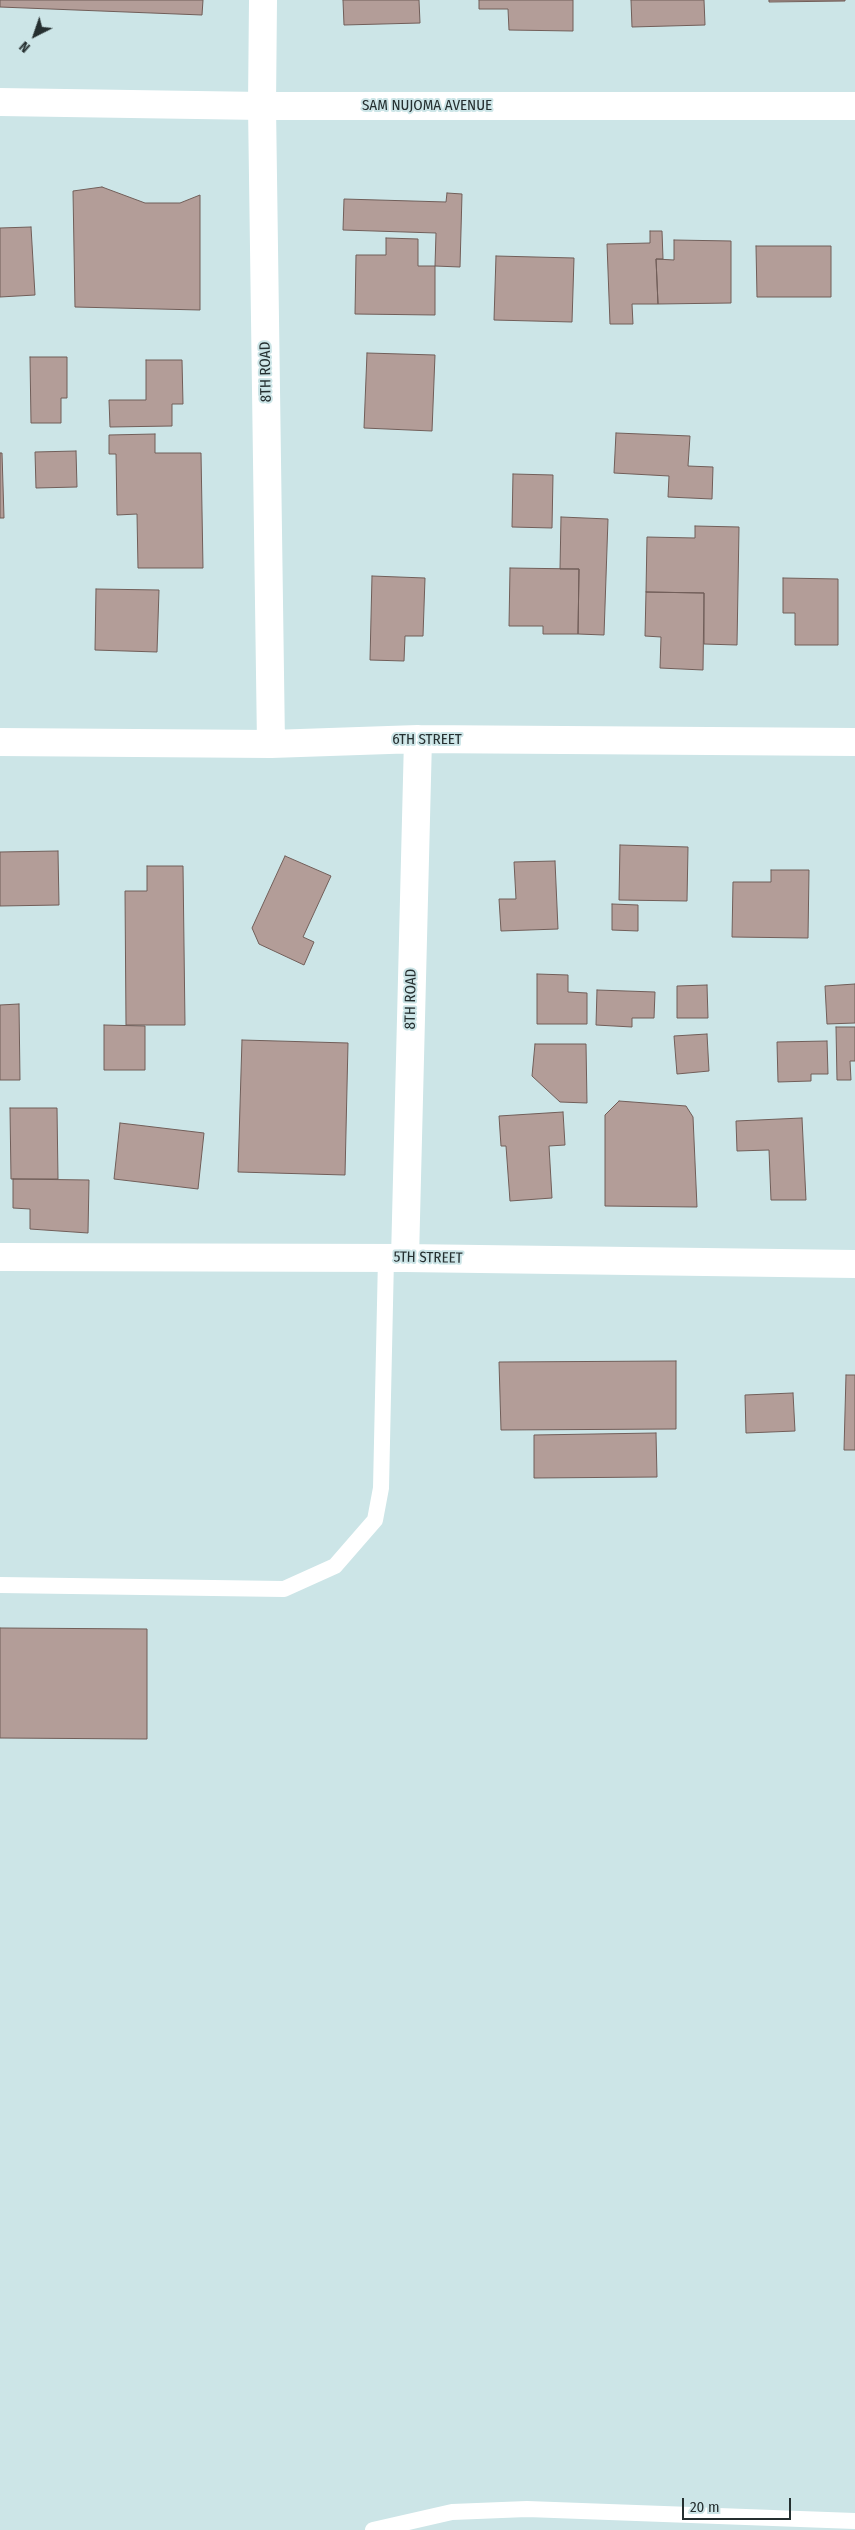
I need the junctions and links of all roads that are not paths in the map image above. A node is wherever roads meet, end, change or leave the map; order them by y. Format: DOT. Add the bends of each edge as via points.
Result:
graph roads {
  1 [pos="263,0"];
  2 [pos="0,102"];
  3 [pos="262,106"];
  4 [pos="855,106"];
  5 [pos="418,739"];
  6 [pos="0,742"];
  7 [pos="855,742"];
  8 [pos="270,744"];
  9 [pos="0,1257"];
  10 [pos="396,1258"];
  11 [pos="855,1264"];
  12 [pos="0,1585"];
  13 [pos="855,2521"];
  14 [pos="373,2530"];
  1 -- 3 [label="street, 8TH ROAD"];
  2 -- 3 [label="street, SAM NUJOMA AVENUE"];
  3 -- 4 [label="street, SAM NUJOMA AVENUE"];
  3 -- 8 [label="street, 8TH ROAD"];
  5 -- 7 [label="street, 6TH STREET"];
  5 -- 8 [label="street, 6TH STREET"];
  5 -- 10 [label="street, 8TH ROAD"];
  6 -- 8 [label="street, 6TH STREET"];
  9 -- 10 [label="street, 5TH STREET"];
  10 -- 11 [label="street, 5TH STREET"];
  10 -- 12 [label="lane" via="381,1488 375,1520 335,1566 284,1589"];
  13 -- 14 [label="lane" via="527,2510 452,2512"];
}
